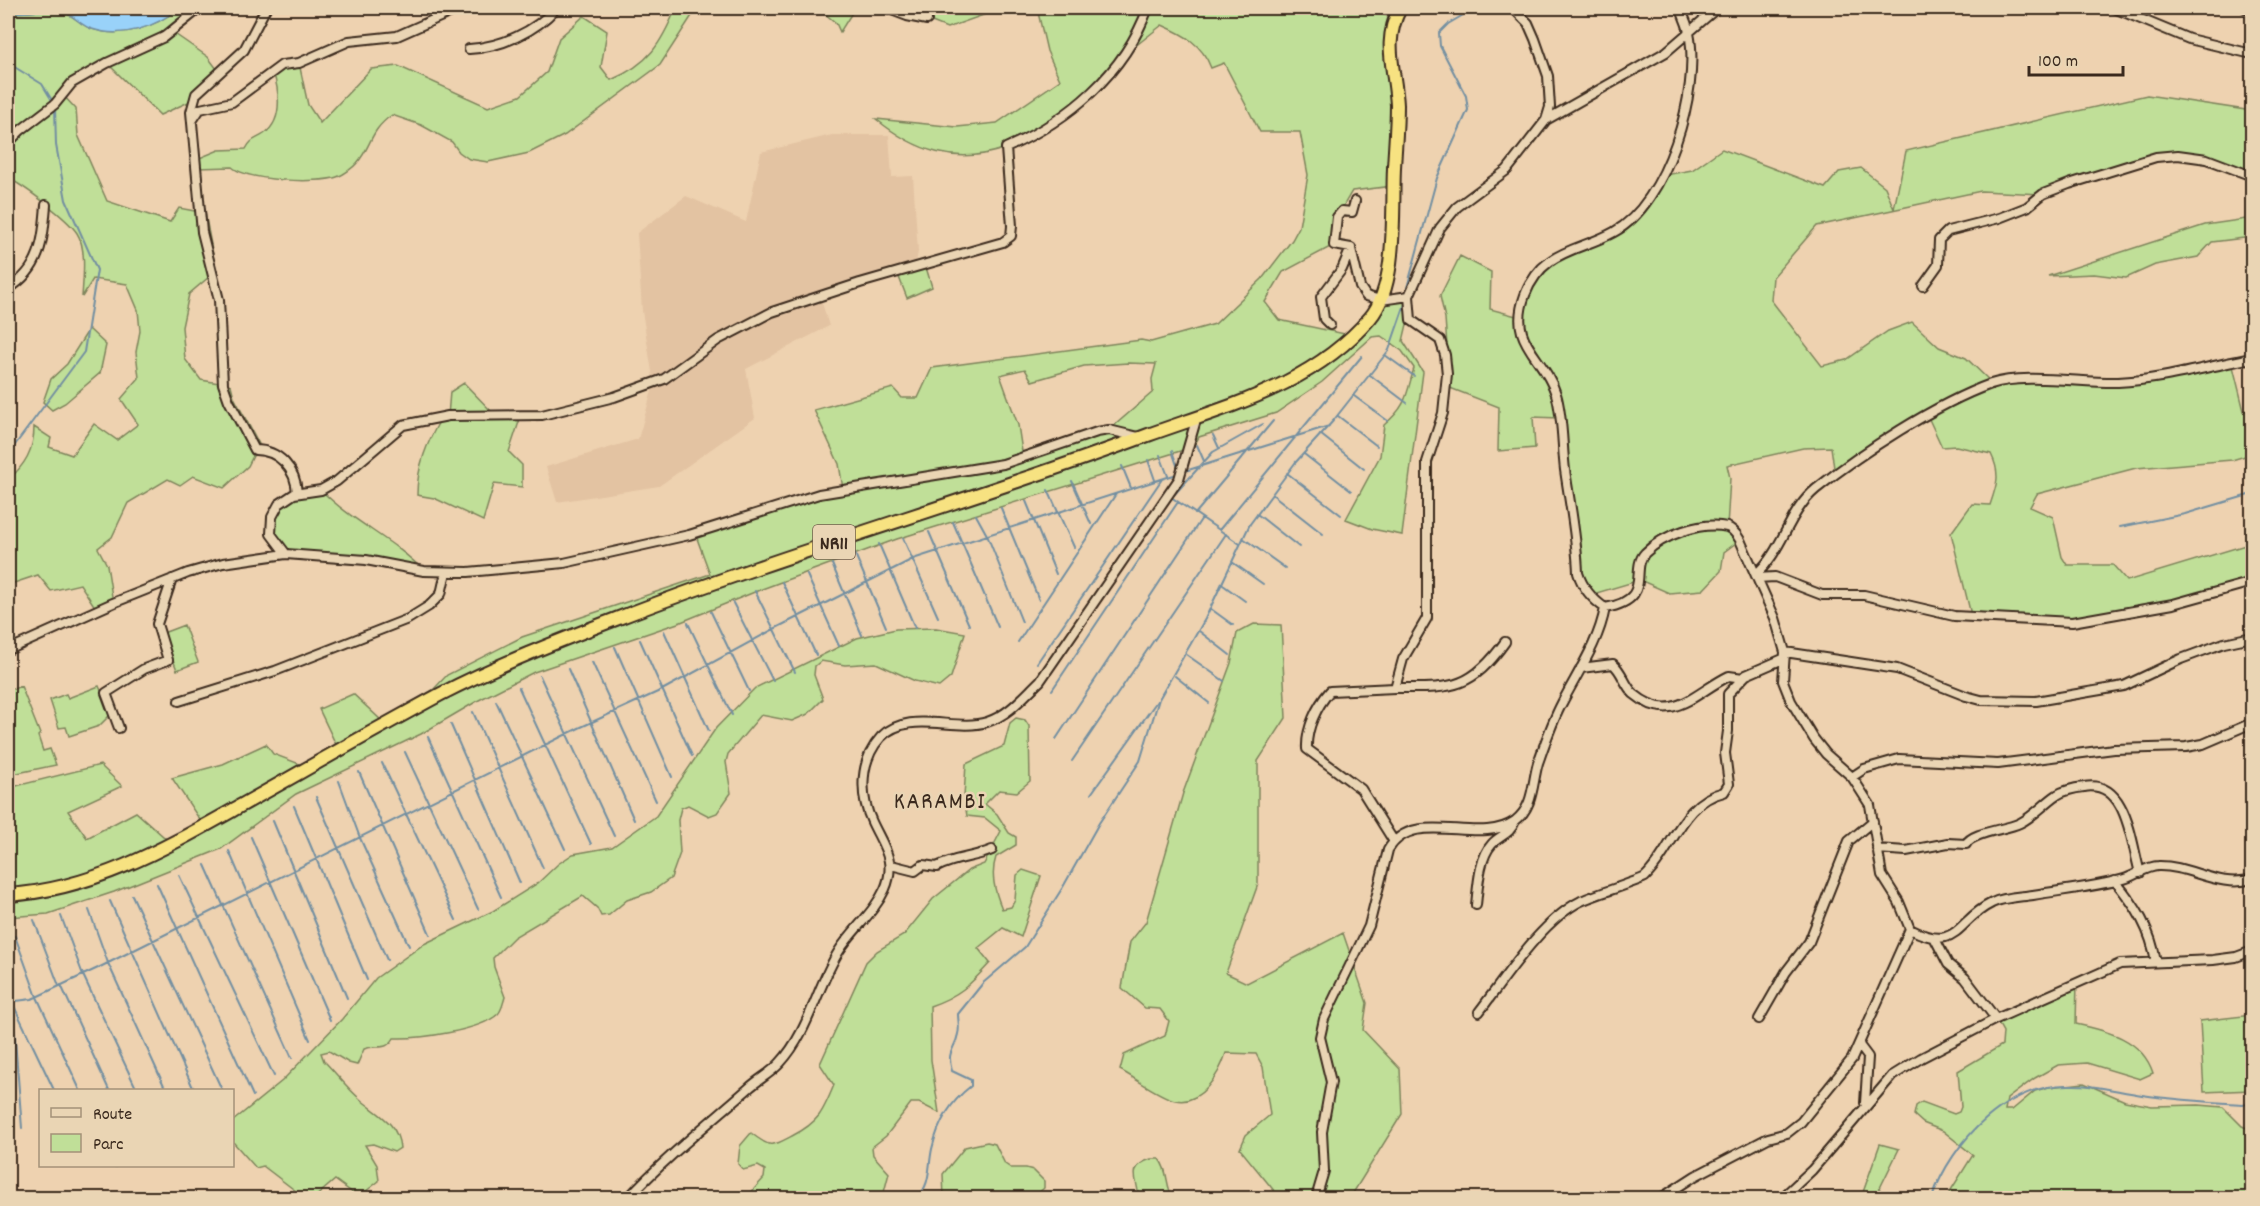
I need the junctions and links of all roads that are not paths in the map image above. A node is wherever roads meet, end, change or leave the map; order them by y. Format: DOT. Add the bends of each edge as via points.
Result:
graph roads {
  1 [pos="200,8"];
  2 [pos="266,8"];
  3 [pos="460,8"];
  4 [pos="556,8"];
  5 [pos="886,8"];
  6 [pos="1148,8"];
  7 [pos="1400,8"];
  8 [pos="1513,8"];
  9 [pos="1681,8"];
  10 [pos="1717,8"];
  11 [pos="2114,8"];
  12 [pos="2245,8"];
  13 [pos="2253,9"];
  14 [pos="927,20"];
  15 [pos="1689,33"];
  16 [pos="469,49"];
  17 [pos="2253,54"];
  18 [pos="1546,120"];
  19 [pos="192,121"];
  20 [pos="8,143"];
  21 [pos="2253,176"];
  22 [pos="1355,201"];
  23 [pos="46,205"];
  24 [pos="1351,248"];
  25 [pos="1923,286"];
  26 [pos="8,289"];
  27 [pos="1406,297"];
  28 [pos="1381,300"];
  29 [pos="1330,325"];
  30 [pos="2253,358"];
  31 [pos="1196,420"];
  32 [pos="1143,438"];
  33 [pos="297,493"];
  34 [pos="286,554"];
  35 [pos="446,572"];
  36 [pos="1757,576"];
  37 [pos="172,579"];
  38 [pos="2253,582"];
  39 [pos="1605,608"];
  40 [pos="2253,638"];
  41 [pos="1505,642"];
  42 [pos="8,650"];
  43 [pos="1784,655"];
  44 [pos="1581,669"];
  45 [pos="1743,678"];
  46 [pos="1395,688"];
  47 [pos="179,702"];
  48 [pos="2253,723"];
  49 [pos="119,728"];
  50 [pos="1852,777"];
  51 [pos="1515,821"];
  52 [pos="1873,821"];
  53 [pos="1393,840"];
  54 [pos="1877,849"];
  55 [pos="992,850"];
  56 [pos="891,865"];
  57 [pos="2140,873"];
  58 [pos="2253,879"];
  59 [pos="2115,881"];
  60 [pos="8,895"];
  61 [pos="1476,905"];
  62 [pos="1910,930"];
  63 [pos="1935,939"];
  64 [pos="2253,951"];
  65 [pos="2156,962"];
  66 [pos="1479,1012"];
  67 [pos="1759,1019"];
  68 [pos="1996,1019"];
  69 [pos="1859,1046"];
  70 [pos="1865,1105"];
  71 [pos="1670,1192"];
  72 [pos="628,1198"];
  73 [pos="1316,1198"];
  74 [pos="1660,1198"];
  75 [pos="1676,1198"];
  76 [pos="1782,1198"];
  1 -- 20 [label="street" via="164,37 72,83 55,104"];
  2 -- 19 [label="street" via="244,50 196,94"];
  3 -- 19 [label="street" via="397,36 349,41 299,63 282,65 232,102 200,109"];
  4 -- 16 [label="street" via="538,25 500,44"];
  5 -- 14 [label="street"];
  6 -- 33 [label="street" via="1124,55 1105,80 1043,131 1006,148 1012,225 1011,236 1003,242 772,312 718,340 664,379 614,398 542,415 448,416 403,425 337,481 321,490"];
  7 -- 28 [label="highway, NR11" via="1390,34 1397,107 1392,238"];
  8 -- 18 [label="street" via="1528,22 1548,76 1551,97"];
  9 -- 15 [label="street"];
  10 -- 15 [label="street"];
  11 -- 17 [label="street" via="2189,39"];
  12 -- 13 [label="street"];
  15 -- 18 [label="street" via="1666,52"];
  15 -- 39 [label="street" via="1691,70 1685,110 1672,152 1651,196 1613,233 1564,251 1549,261 1525,295 1520,317 1522,340 1556,395 1581,585"];
  18 -- 27 [label="street" via="1507,170 1457,207 1444,222"];
  19 -- 33 [label="street" via="202,232 219,300 220,365 225,391 255,450 275,453 293,472"];
  21 -- 25 [label="street" via="2207,159 2178,155 2156,157 2069,184 1999,218 1948,231 1940,240 1938,266"];
  22 -- 24 [label="street" via="1352,212 1342,211 1337,217 1334,245"];
  23 -- 26 [label="street" via="38,258"];
  24 -- 28 [label="street" via="1360,287 1366,296"];
  24 -- 29 [label="street" via="1342,269 1321,297 1324,319"];
  27 -- 28 [label="street"];
  27 -- 46 [label="street" via="1411,320 1440,340 1447,374 1443,413 1427,462 1427,618 1404,659"];
  28 -- 31 [label="highway, NR11" via="1354,336 1293,381"];
  30 -- 36 [label="street" via="2119,382 2019,379 1993,384 1915,423 1813,492 1796,512"];
  31 -- 32 [label="highway, NR11"];
  31 -- 56 [label="street" via="1179,477 1040,681 996,719 976,725 927,723 901,727 888,732 874,747 863,771 863,785 868,815"];
  32 -- 35 [label="street" via="1109,430 1097,432 1004,464 819,494 689,536 604,556 508,570"];
  32 -- 60 [label="highway, NR11" via="687,592 510,660 149,856 85,882"];
  33 -- 34 [label="street" via="279,504 272,517 271,534"];
  34 -- 35 [label="street"];
  34 -- 37 [label="street" via="223,562"];
  35 -- 47 [label="street" via="441,594 408,619 275,671"];
  36 -- 38 [label="street" via="1775,577 1822,595 1864,595 1954,616 2072,622 2173,604"];
  36 -- 39 [label="street" via="1732,530 1718,527 1674,532 1641,558 1640,580 1631,596"];
  36 -- 43 [label="street"];
  37 -- 42 [label="street"];
  37 -- 49 [label="street" via="157,624 168,660 144,669 106,693"];
  39 -- 44 [label="street" via="1602,625"];
  40 -- 43 [label="street" via="2202,651 2124,686 2036,701 1982,700 1897,669"];
  41 -- 46 [label="street" via="1485,669 1456,685"];
  43 -- 45 [label="street"];
  43 -- 50 [label="street" via="1783,681 1791,701 1826,754"];
  44 -- 45 [label="street" via="1613,664 1634,694 1664,709 1678,706 1729,676"];
  44 -- 51 [label="street" via="1542,752 1525,813"];
  45 -- 66 [label="street" via="1728,694 1728,788 1706,798 1678,826 1676,836 1642,879 1581,901 1551,923"];
  46 -- 53 [label="street" via="1330,691 1320,703 1306,739 1307,749 1360,789"];
  48 -- 50 [label="street" via="2186,747 2114,749 1998,764 1899,759 1864,769"];
  50 -- 52 [label="street" via="1870,805"];
  51 -- 53 [label="street" via="1492,831 1422,829"];
  51 -- 61 [label="street" via="1510,831 1490,847 1479,879"];
  52 -- 54 [label="street"];
  52 -- 67 [label="street" via="1849,841 1809,942"];
  53 -- 73 [label="street" via="1382,868 1369,926 1350,960 1322,1028 1321,1049 1331,1082 1322,1132 1324,1171"];
  54 -- 57 [label="street" via="1906,851 1965,844 1974,836 2021,822 2058,794 2094,785 2109,790 2120,802"];
  54 -- 62 [label="street" via="1882,875"];
  55 -- 56 [label="street" via="975,858 949,860 937,867 922,865 915,871"];
  56 -- 72 [label="street" via="884,890 839,951 802,1029 781,1062 659,1165"];
  57 -- 58 [label="street" via="2161,866 2236,883"];
  57 -- 59 [label="street"];
  59 -- 63 [label="street" via="1997,901 1950,936"];
  59 -- 65 [label="street" via="2140,914 2152,940"];
  62 -- 63 [label="street"];
  62 -- 69 [label="street"];
  63 -- 68 [label="street" via="1948,964 1965,978"];
  64 -- 65 [label="street" via="2213,960"];
  65 -- 68 [label="street" via="2120,964 2101,970"];
  68 -- 70 [label="street" via="1892,1076"];
  69 -- 70 [label="street" via="1868,1057"];
  69 -- 71 [label="street" via="1847,1068 1794,1129 1768,1138"];
  70 -- 76 [label="street" via="1812,1170"];
  71 -- 74 [label="street"];
  71 -- 75 [label="street"];
}
